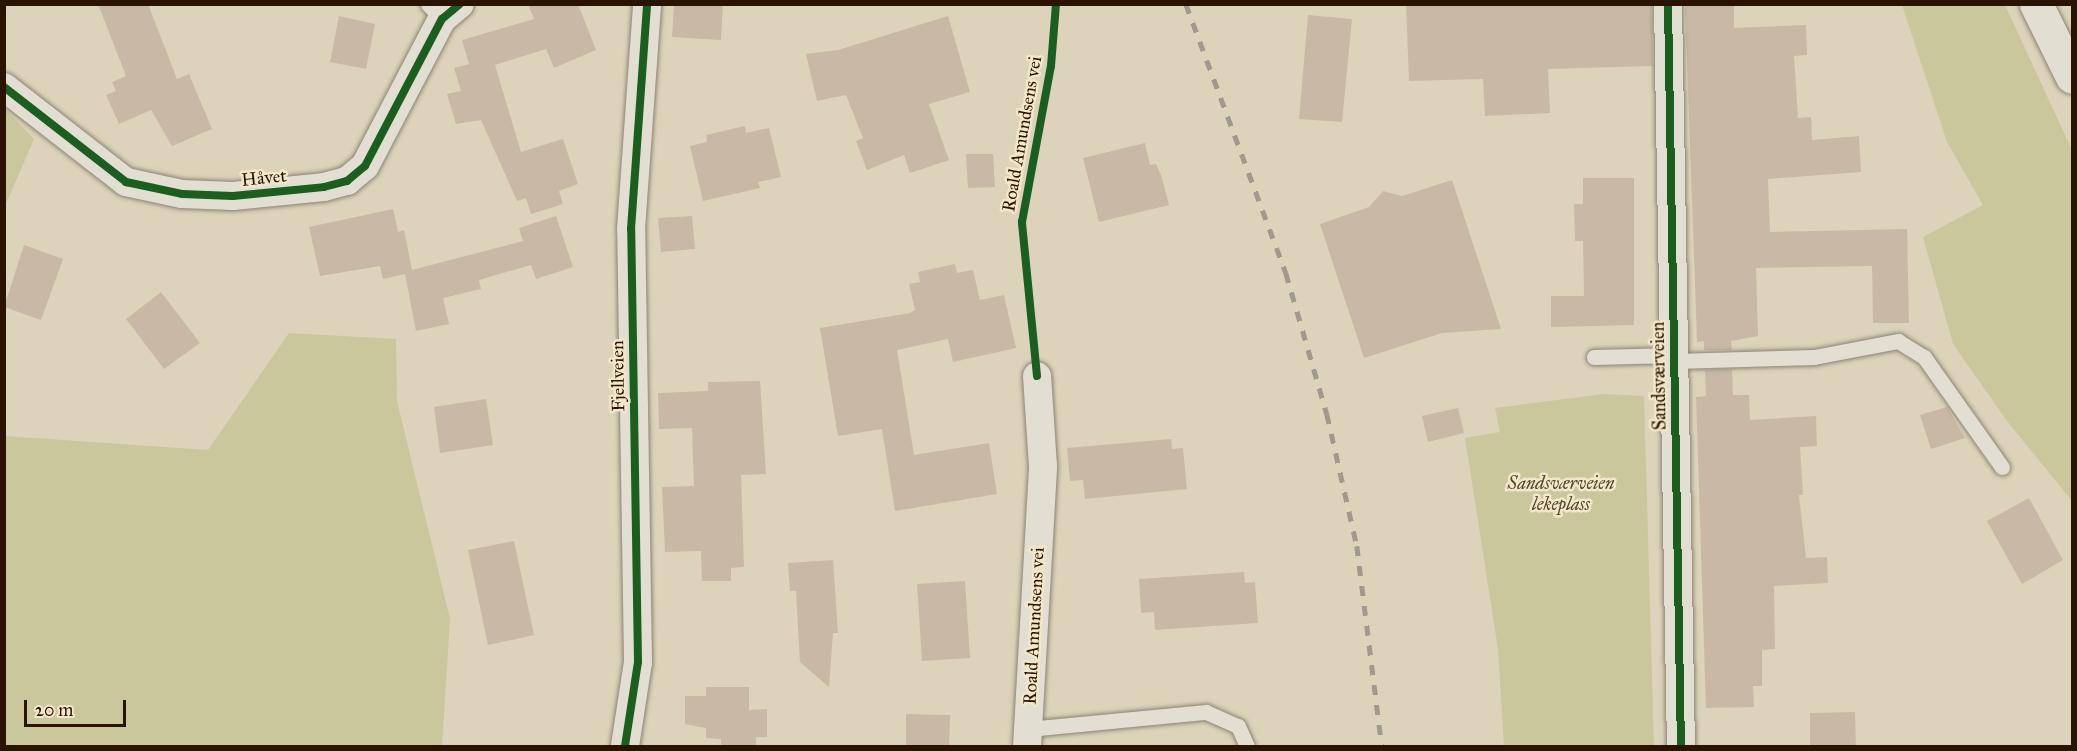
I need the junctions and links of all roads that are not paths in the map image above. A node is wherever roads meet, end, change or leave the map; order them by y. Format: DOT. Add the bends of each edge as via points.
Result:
graph roads {
  1 [pos="647,4"];
  2 [pos="1668,4"];
  3 [pos="2036,4"];
  4 [pos="443,9"];
  5 [pos="2073,77"];
  6 [pos="4,87"];
  7 [pos="1594,357"];
  8 [pos="1674,358"];
  9 [pos="1037,376"];
  10 [pos="2002,467"];
  11 [pos="1028,738"];
  12 [pos="625,747"];
  13 [pos="1247,747"];
  14 [pos="1681,747"];
  1 -- 12 [label="street, Fjellveien" via="631,229 638,662"];
  2 -- 8 [label="street, Sandsværveien"];
  3 -- 5 [label="street"];
  4 -- 6 [label="street, Håvet" via="365,166 347,181 324,187 233,196 182,194 126,182"];
  7 -- 8 [label="lane"];
  8 -- 10 [label="lane" via="1814,357 1898,341 1924,357"];
  8 -- 14 [label="street, Sandsværveien"];
  9 -- 11 [label="street, Roald Amundsens vei" via="1043,466"];
  11 -- 13 [label="lane" via="1206,712 1238,726"];
}
